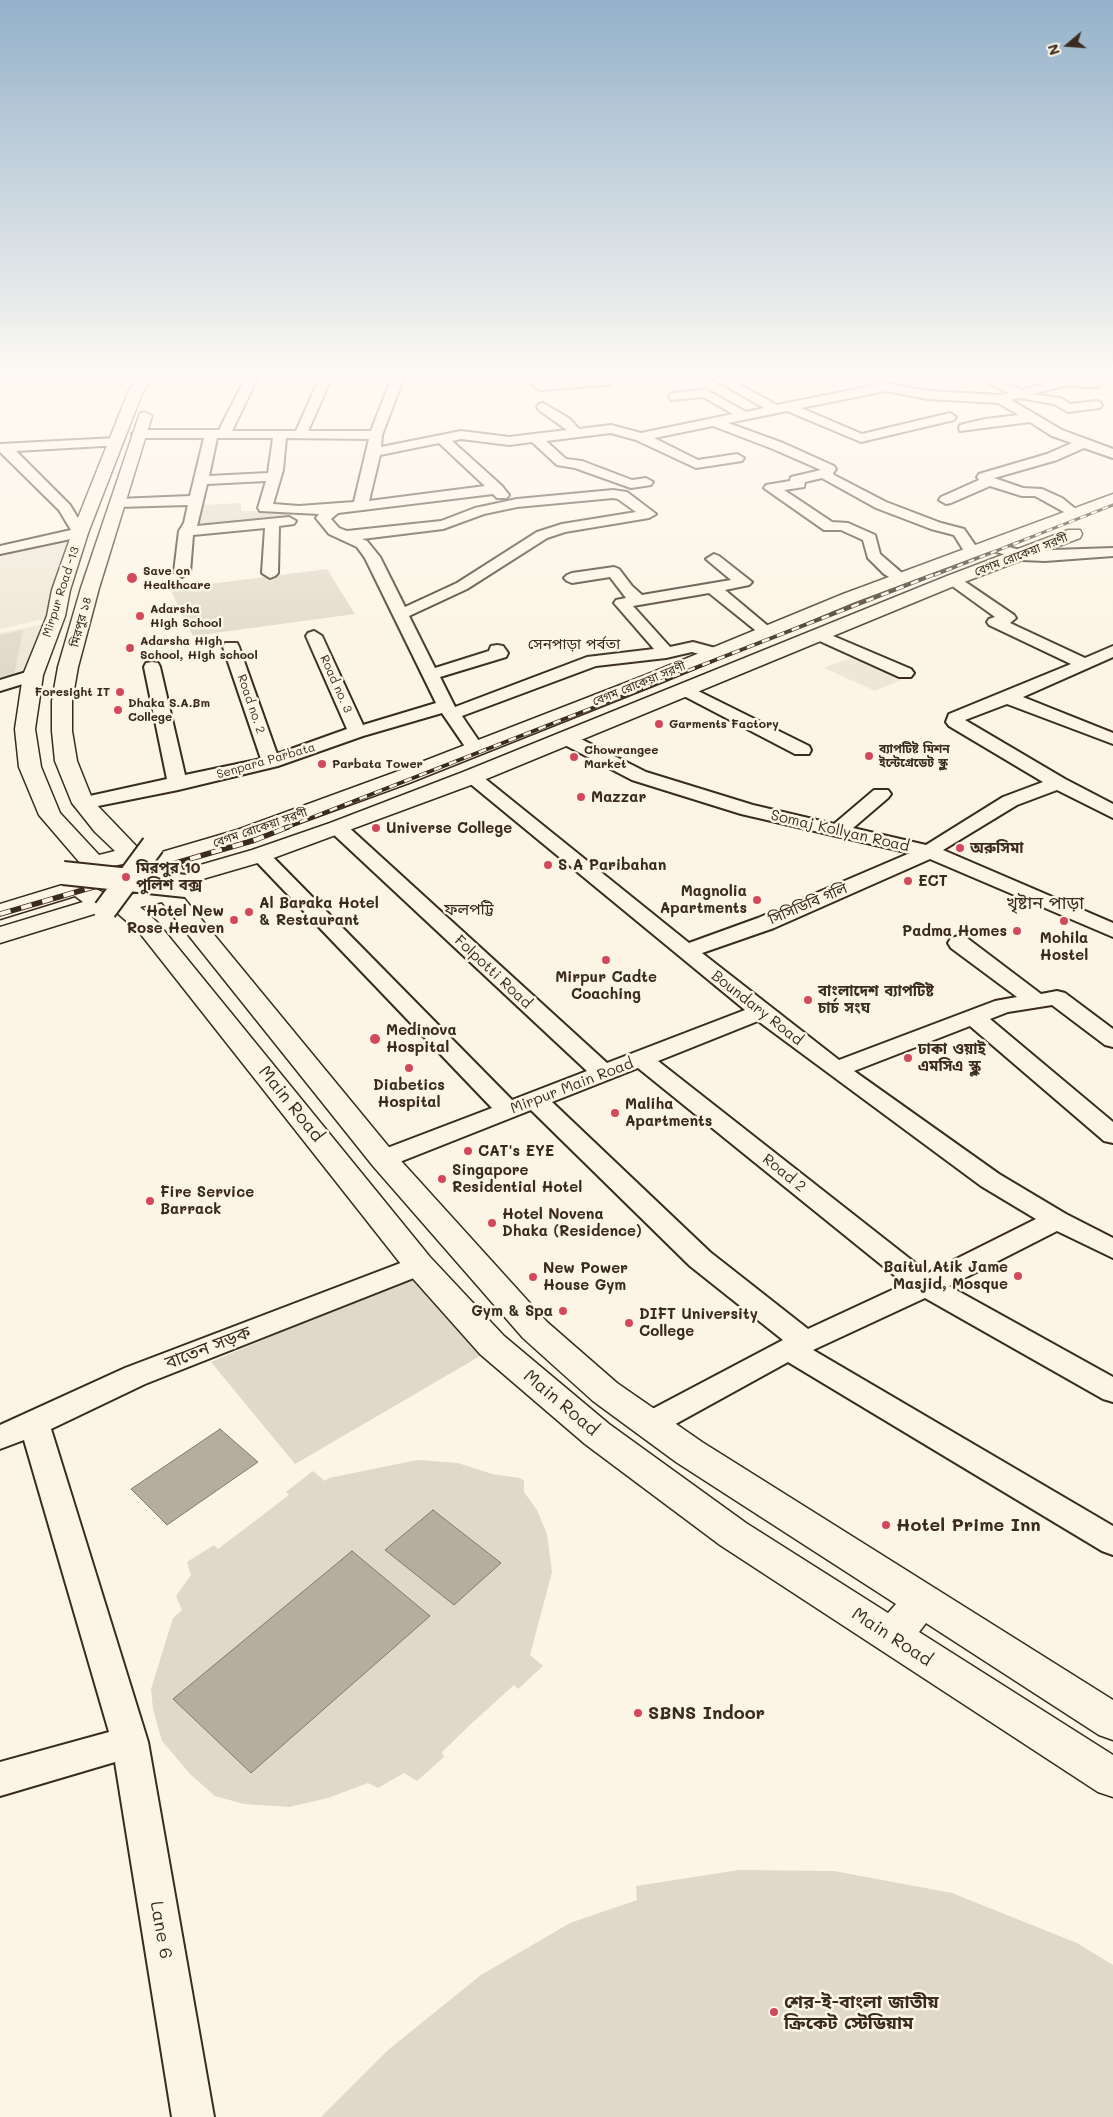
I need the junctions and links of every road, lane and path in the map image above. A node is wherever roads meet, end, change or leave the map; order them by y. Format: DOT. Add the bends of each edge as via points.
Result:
graph roads {
  1 [pos="32,476"];
  2 [pos="103,476"];
  3 [pos="126,476"];
  4 [pos="203,476"];
  5 [pos="368,476"];
  6 [pos="483,476"];
  7 [pos="609,476"];
  8 [pos="814,476"];
  9 [pos="828,476"];
  10 [pos="988,476"];
  11 [pos="274,477"];
  12 [pos="201,480"];
  13 [pos="989,481"];
  14 [pos="646,482"];
  15 [pos="497,488"];
  16 [pos="1113,499"];
  17 [pos="196,500"];
  18 [pos="946,500"];
  19 [pos="118,503"];
  20 [pos="517,503"];
  21 [pos="360,507"];
  22 [pos="329,513"];
  23 [pos="1075,514"];
  24 [pos="1113,519"];
  25 [pos="272,522"];
  26 [pos="186,531"];
  27 [pos="80,533"];
  28 [pos="346,536"];
  29 [pos="984,549"];
  30 [pos="0,550"];
  31 [pos="1112,552"];
  32 [pos="1022,555"];
  33 [pos="714,559"];
  34 [pos="182,572"];
  35 [pos="270,573"];
  36 [pos="572,578"];
  37 [pos="900,579"];
  38 [pos="953,580"];
  39 [pos="90,588"];
  40 [pos="713,588"];
  41 [pos="61,590"];
  42 [pos="638,600"];
  43 [pos="400,614"];
  44 [pos="766,631"];
  45 [pos="819,635"];
  46 [pos="314,636"];
  47 [pos="231,647"];
  48 [pos="497,650"];
  49 [pos="1113,651"];
  50 [pos="666,653"];
  51 [pos="713,654"];
  52 [pos="1085,664"];
  53 [pos="152,667"];
  54 [pos="904,672"];
  55 [pos="430,674"];
  56 [pos="33,675"];
  57 [pos="0,686"];
  58 [pos="688,691"];
  59 [pos="1009,698"];
  60 [pos="449,710"];
  61 [pos="357,732"];
  62 [pos="565,738"];
  63 [pos="1113,738"];
  64 [pos="474,747"];
  65 [pos="802,750"];
  66 [pos="271,762"];
  67 [pos="472,777"];
  68 [pos="1058,783"];
  69 [pos="178,784"];
  70 [pos="881,794"];
  71 [pos="83,803"];
  72 [pos="1113,812"];
  73 [pos="338,828"];
  74 [pos="838,831"];
  75 [pos="930,852"];
  76 [pos="260,855"];
  77 [pos="94,865"];
  78 [pos="162,869"];
  79 [pos="72,880"];
  80 [pos="115,899"];
  81 [pos="0,912"];
  82 [pos="1113,931"];
  83 [pos="0,935"];
  84 [pos="959,943"];
  85 [pos="686,952"];
  86 [pos="1036,1001"];
  87 [pos="761,1012"];
  88 [pos="973,1017"];
  89 [pos="1113,1040"];
  90 [pos="642,1060"];
  91 [pos="836,1069"];
  92 [pos="604,1074"];
  93 [pos="535,1100"];
  94 [pos="508,1111"];
  95 [pos="1108,1124"];
  96 [pos="383,1159"];
  97 [pos="1057,1220"];
  98 [pos="1113,1249"];
  99 [pos="419,1265"];
  100 [pos="926,1286"];
  101 [pos="797,1345"];
  102 [pos="1113,1391"];
  103 [pos="34,1424"];
  104 [pos="650,1424"];
  105 [pos="0,1437"];
  106 [pos="1113,1542"];
  107 [pos="922,1601"];
  108 [pos="891,1637"];
  109 [pos="1113,1722"];
  110 [pos="130,1742"];
  111 [pos="1113,1778"];
  112 [pos="0,1779"];
  113 [pos="193,2117"];
  1 -- 27 [label="street" via="65,508"];
  2 -- 27 [label="main road, Mirpur Road -13"];
  3 -- 19 [label="main road, মিরপুর ১৪"];
  4 -- 12 [label="street"];
  5 -- 21 [label="street"];
  6 -- 15 [label="street"];
  7 -- 14 [label="street" via="631,484"];
  8 -- 37 [label="street" via="796,480 799,484 771,488 830,527 844,526 870,538 873,555"];
  9 -- 29 [label="street" via="881,505 958,532 969,548"];
  10 -- 13 [label="street" via="984,477"];
  11 -- 12 [label="street"];
  11 -- 22 [label="street" via="265,508"];
  12 -- 17 [label="street"];
  13 -- 18 [label="street"];
  13 -- 23 [label="street" via="1022,492 1037,492"];
  15 -- 20 [label="street"];
  15 -- 21 [label="street"];
  16 -- 23 [label="main road, বেগম রোকেয়া সরণী"];
  17 -- 19 [label="street"];
  17 -- 26 [label="street"];
  19 -- 39 [label="main road, মিরপুর ১৪"];
  20 -- 28 [label="street" via="480,511 443,525"];
  20 -- 43 [label="street" via="622,494 649,514 562,528 542,535 462,586"];
  21 -- 22 [label="street"];
  22 -- 25 [label="street"];
  22 -- 28 [label="street" via="334,531"];
  23 -- 29 [label="main road, বেগম রোকেয়া সরণী"];
  24 -- 32 [label="main road, বেগম রোকেয়া সরণী"];
  25 -- 26 [label="street"];
  25 -- 35 [label="street"];
  26 -- 34 [label="street"];
  27 -- 30 [label="street"];
  27 -- 41 [label="main road, Mirpur Road -13"];
  28 -- 43 [label="street" via="362,544 372,558"];
  29 -- 32 [label="street"];
  29 -- 37 [label="main road, বেগম রোকেয়া সরণী"];
  31 -- 32 [label="street"];
  32 -- 38 [label="main road, বেগম রোকেয়া সরণী"];
  33 -- 40 [label="street" via="744,582"];
  36 -- 42 [label="street" via="614,572"];
  37 -- 44 [label="main road, বেগম রোকেয়া সরণী"];
  38 -- 45 [label="main road, বেগম রোকেয়া সরণী"];
  38 -- 52 [label="street" via="1008,618 995,622"];
  39 -- 41 [label="main road"];
  39 -- 71 [label="main road, মিরপুর ১৪" via="62,701 66,761"];
  40 -- 42 [label="street"];
  40 -- 44 [label="street"];
  41 -- 56 [label="main road, Mirpur Road -13" via="56,616"];
  42 -- 50 [label="street" via="621,604"];
  43 -- 55 [label="street"];
  44 -- 51 [label="main road, বেগম রোকেয়া সরণী"];
  45 -- 54 [label="street"];
  45 -- 58 [label="main road, বেগম রোকেয়া সরণী"];
  46 -- 61 [label="street, Road no. 3"];
  47 -- 66 [label="street, Road no. 2"];
  48 -- 55 [label="street" via="500,653"];
  49 -- 52 [label="street"];
  50 -- 51 [label="street, Senpara Parbata" via="695,647"];
  50 -- 60 [label="street, Senpara Parbata" via="593,661"];
  51 -- 64 [label="main road, বেগম রোকেয়া সরণী"];
  52 -- 59 [label="street"];
  53 -- 69 [label="street"];
  55 -- 60 [label="street"];
  56 -- 57 [label="street"];
  56 -- 77 [label="main road, Mirpur Road -13" via="25,729 30,767 50,814"];
  58 -- 62 [label="main road, বেগম রোকেয়া সরণী"];
  58 -- 65 [label="street"];
  59 -- 63 [label="street"];
  59 -- 68 [label="street" via="956,718 955,722"];
  60 -- 61 [label="street, Senpara Parbata"];
  60 -- 64 [label="street"];
  61 -- 66 [label="street, Senpara Parbata"];
  62 -- 67 [label="main road, বেগম রোকেয়া সরণী"];
  62 -- 74 [label="street, Somaj Kollyan Road" via="639,776 748,810"];
  64 -- 78 [label="main road, বেগম রোকেয়া সরণী"];
  66 -- 69 [label="street, Senpara Parbata"];
  67 -- 73 [label="main road, বেগম রোকেয়া সরণী"];
  67 -- 85 [label="street, Boundary Road"];
  68 -- 72 [label="street"];
  68 -- 75 [label="street, সিসিডিবি গলি" via="1010,801"];
  69 -- 71 [label="street, Senpara Parbata"];
  70 -- 74 [label="street"];
  71 -- 78 [label="main road, মিরপুর ১৪" via="103,827"];
  73 -- 76 [label="main road, বেগম রোকেয়া সরণী"];
  73 -- 92 [label="street, Folpotti Road"];
  74 -- 75 [label="street, Somaj Kollyan Road"];
  75 -- 82 [label="street, Somaj Kollyan Road"];
  75 -- 85 [label="street, সিসিডিবি গলি" via="766,922"];
  76 -- 78 [label="main road, বেগম রোকেয়া সরণী"];
  76 -- 94 [label="street"];
  77 -- 78 [label="main road" via="106,860"];
  77 -- 79 [label="main road" via="81,880"];
  78 -- 80 [label="street, bridge"];
  78 -- 80 [label="main road" via="146,899"];
  78 -- 96 [label="main road" via="180,911"];
  79 -- 80 [label="street, bridge"];
  79 -- 80 [label="main road, Main Road" via="85,894"];
  79 -- 81 [label="main road"];
  80 -- 83 [label="main road"];
  80 -- 99 [label="main road, Main Road" via="148,927"];
  84 -- 86 [label="street"];
  85 -- 87 [label="street, Boundary Road"];
  86 -- 88 [label="street" via="1003,1006"];
  86 -- 89 [label="street" via="1057,998"];
  87 -- 90 [label="street, Mirpur Main Road"];
  87 -- 91 [label="street, Boundary Road"];
  88 -- 91 [label="street"];
  88 -- 95 [label="street"];
  90 -- 92 [label="street, Mirpur Main Road"];
  90 -- 100 [label="street, Road 2"];
  91 -- 97 [label="street, Boundary Road" via="990,1180"];
  92 -- 93 [label="street, Mirpur Main Road"];
  93 -- 94 [label="street, Mirpur Main Road"];
  93 -- 101 [label="street" via="700,1259"];
  94 -- 96 [label="street, Mirpur Main Road"];
  96 -- 104 [label="main road" via="535,1330 605,1392"];
  97 -- 98 [label="street, Boundary Road"];
  97 -- 100 [label="street"];
  99 -- 103 [label="street, বাতেন সড়ক" via="135,1376"];
  99 -- 108 [label="main road, Main Road" via="492,1345 597,1434 726,1529"];
  100 -- 101 [label="street"];
  100 -- 102 [label="street, Road 2"];
  101 -- 104 [label="street"];
  101 -- 106 [label="street"];
  103 -- 105 [label="street, বাতেন সড়ক"];
  103 -- 110 [label="street, Lane 6"];
  104 -- 107 [label="main road"];
  107 -- 108 [label="main road"];
  107 -- 109 [label="main road"];
  108 -- 111 [label="main road, Main Road"];
  110 -- 112 [label="street"];
  110 -- 113 [label="street, Lane 6"];
}
